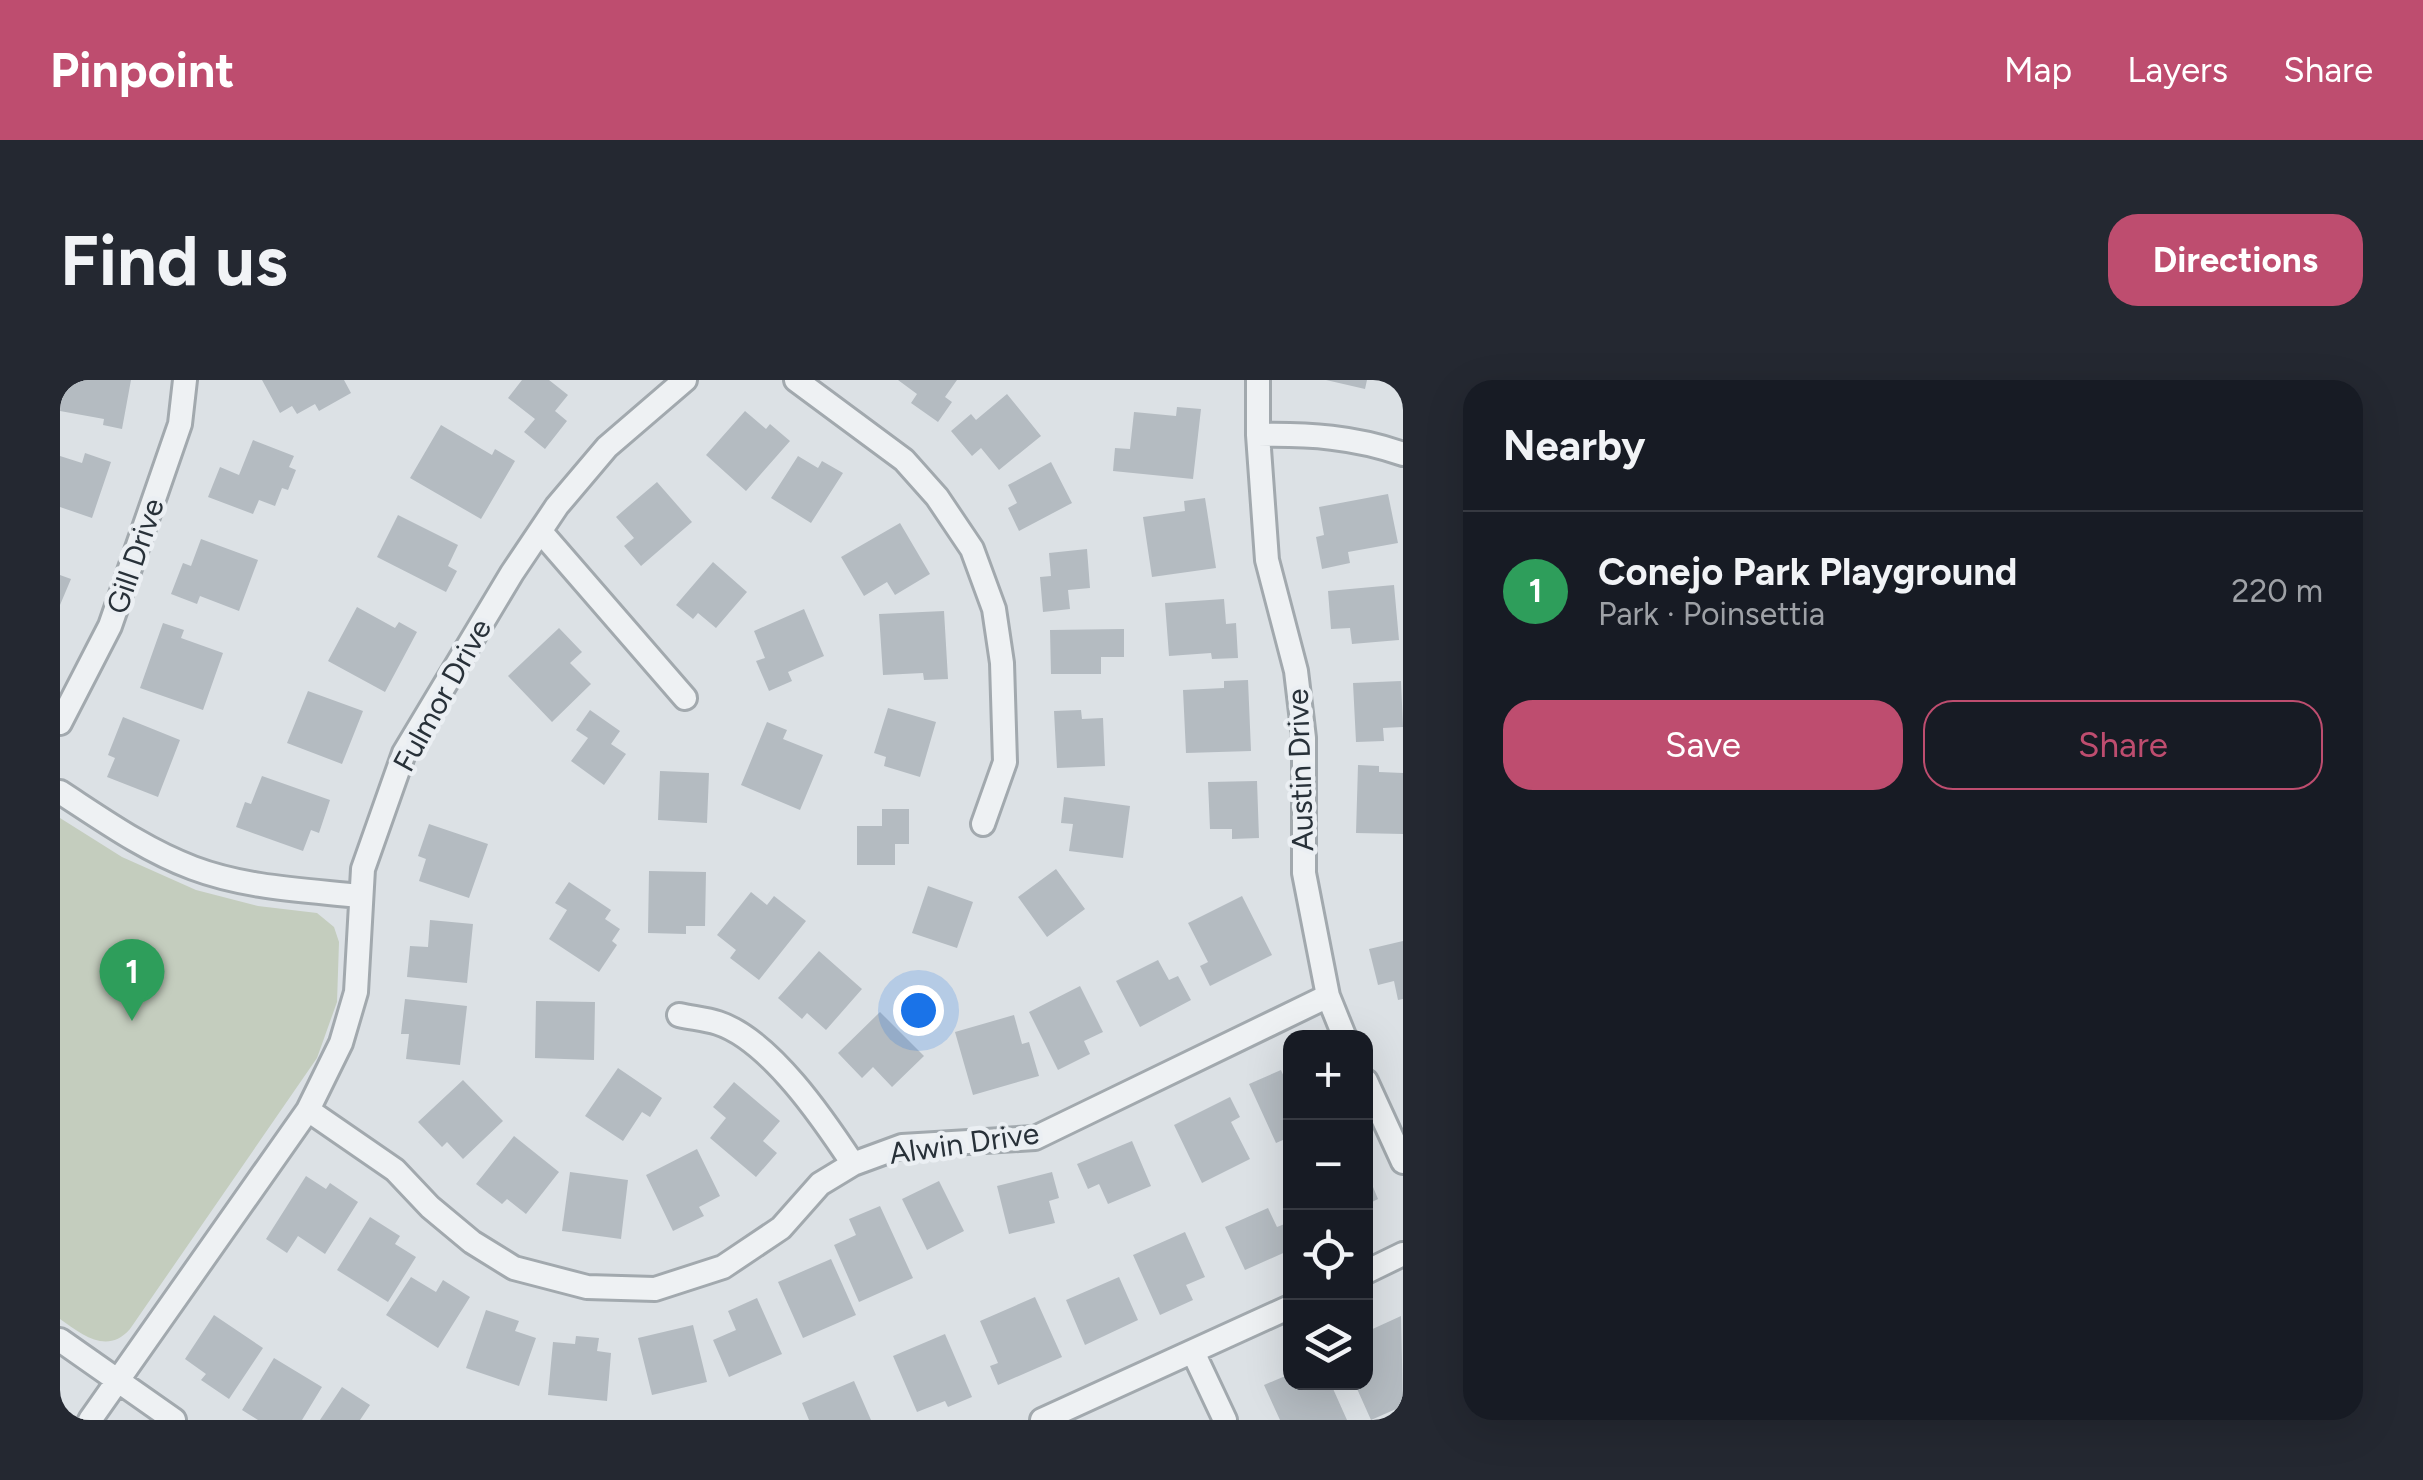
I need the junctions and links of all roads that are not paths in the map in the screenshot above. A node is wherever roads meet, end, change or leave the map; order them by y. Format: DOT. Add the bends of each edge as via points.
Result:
graph roads {
  1 [pos="185,380"];
  2 [pos="685,380"];
  3 [pos="796,380"];
  4 [pos="1258,380"];
  5 [pos="1258,435"];
  6 [pos="1403,454"];
  7 [pos="540,532"];
  8 [pos="685,698"];
  9 [pos="60,723"];
  10 [pos="60,792"];
  11 [pos="983,824"];
  12 [pos="360,896"];
  13 [pos="1328,996"];
  14 [pos="680,1015"];
  15 [pos="1343,1030"];
  16 [pos="1373,1096"];
  17 [pos="308,1110"];
  18 [pos="1403,1162"];
  19 [pos="854,1164"];
  20 [pos="1403,1254"];
  21 [pos="1373,1269"];
  22 [pos="1283,1310"];
  23 [pos="60,1340"];
  24 [pos="1193,1352"];
  25 [pos="118,1382"];
  26 [pos="90,1420"];
  27 [pos="174,1420"];
  28 [pos="1042,1420"];
  29 [pos="1225,1420"];
  1 -- 9 [label="street, Gill Drive" via="180,424 110,626"];
  2 -- 7 [label="street, Fulmor Drive" via="607,447"];
  3 -- 11 [label="street" via="904,460 972,549 994,610 1002,663 1005,762"];
  4 -- 5 [label="street, Austin Drive"];
  5 -- 6 [label="street" via="1313,434"];
  5 -- 13 [label="street, Austin Drive" via="1267,560 1296,671 1304,738 1304,873"];
  7 -- 8 [label="street"];
  7 -- 12 [label="street, Fulmor Drive" via="404,753 374,830"];
  10 -- 12 [label="street" via="137,842 194,868 249,884"];
  12 -- 17 [label="street, Fulmor Drive" via="356,992 341,1043"];
  13 -- 15 [label="street, Austin Drive"];
  13 -- 19 [label="street, Alwin Drive" via="1035,1138 902,1146"];
  14 -- 19 [label="street" via="722,1024 759,1050 806,1094"];
  16 -- 18 [label="street"];
  17 -- 19 [label="street, Alwin Drive" via="395,1170 472,1242 514,1268 587,1287 654,1289 724,1268 781,1228 820,1184"];
  17 -- 25 [label="street, Fulmor Drive"];
  20 -- 21 [label="street"];
  22 -- 24 [label="street"];
  23 -- 25 [label="street"];
  24 -- 28 [label="street"];
  24 -- 29 [label="street"];
  25 -- 26 [label="street, Fulmor Drive"];
  25 -- 27 [label="street"];
}
